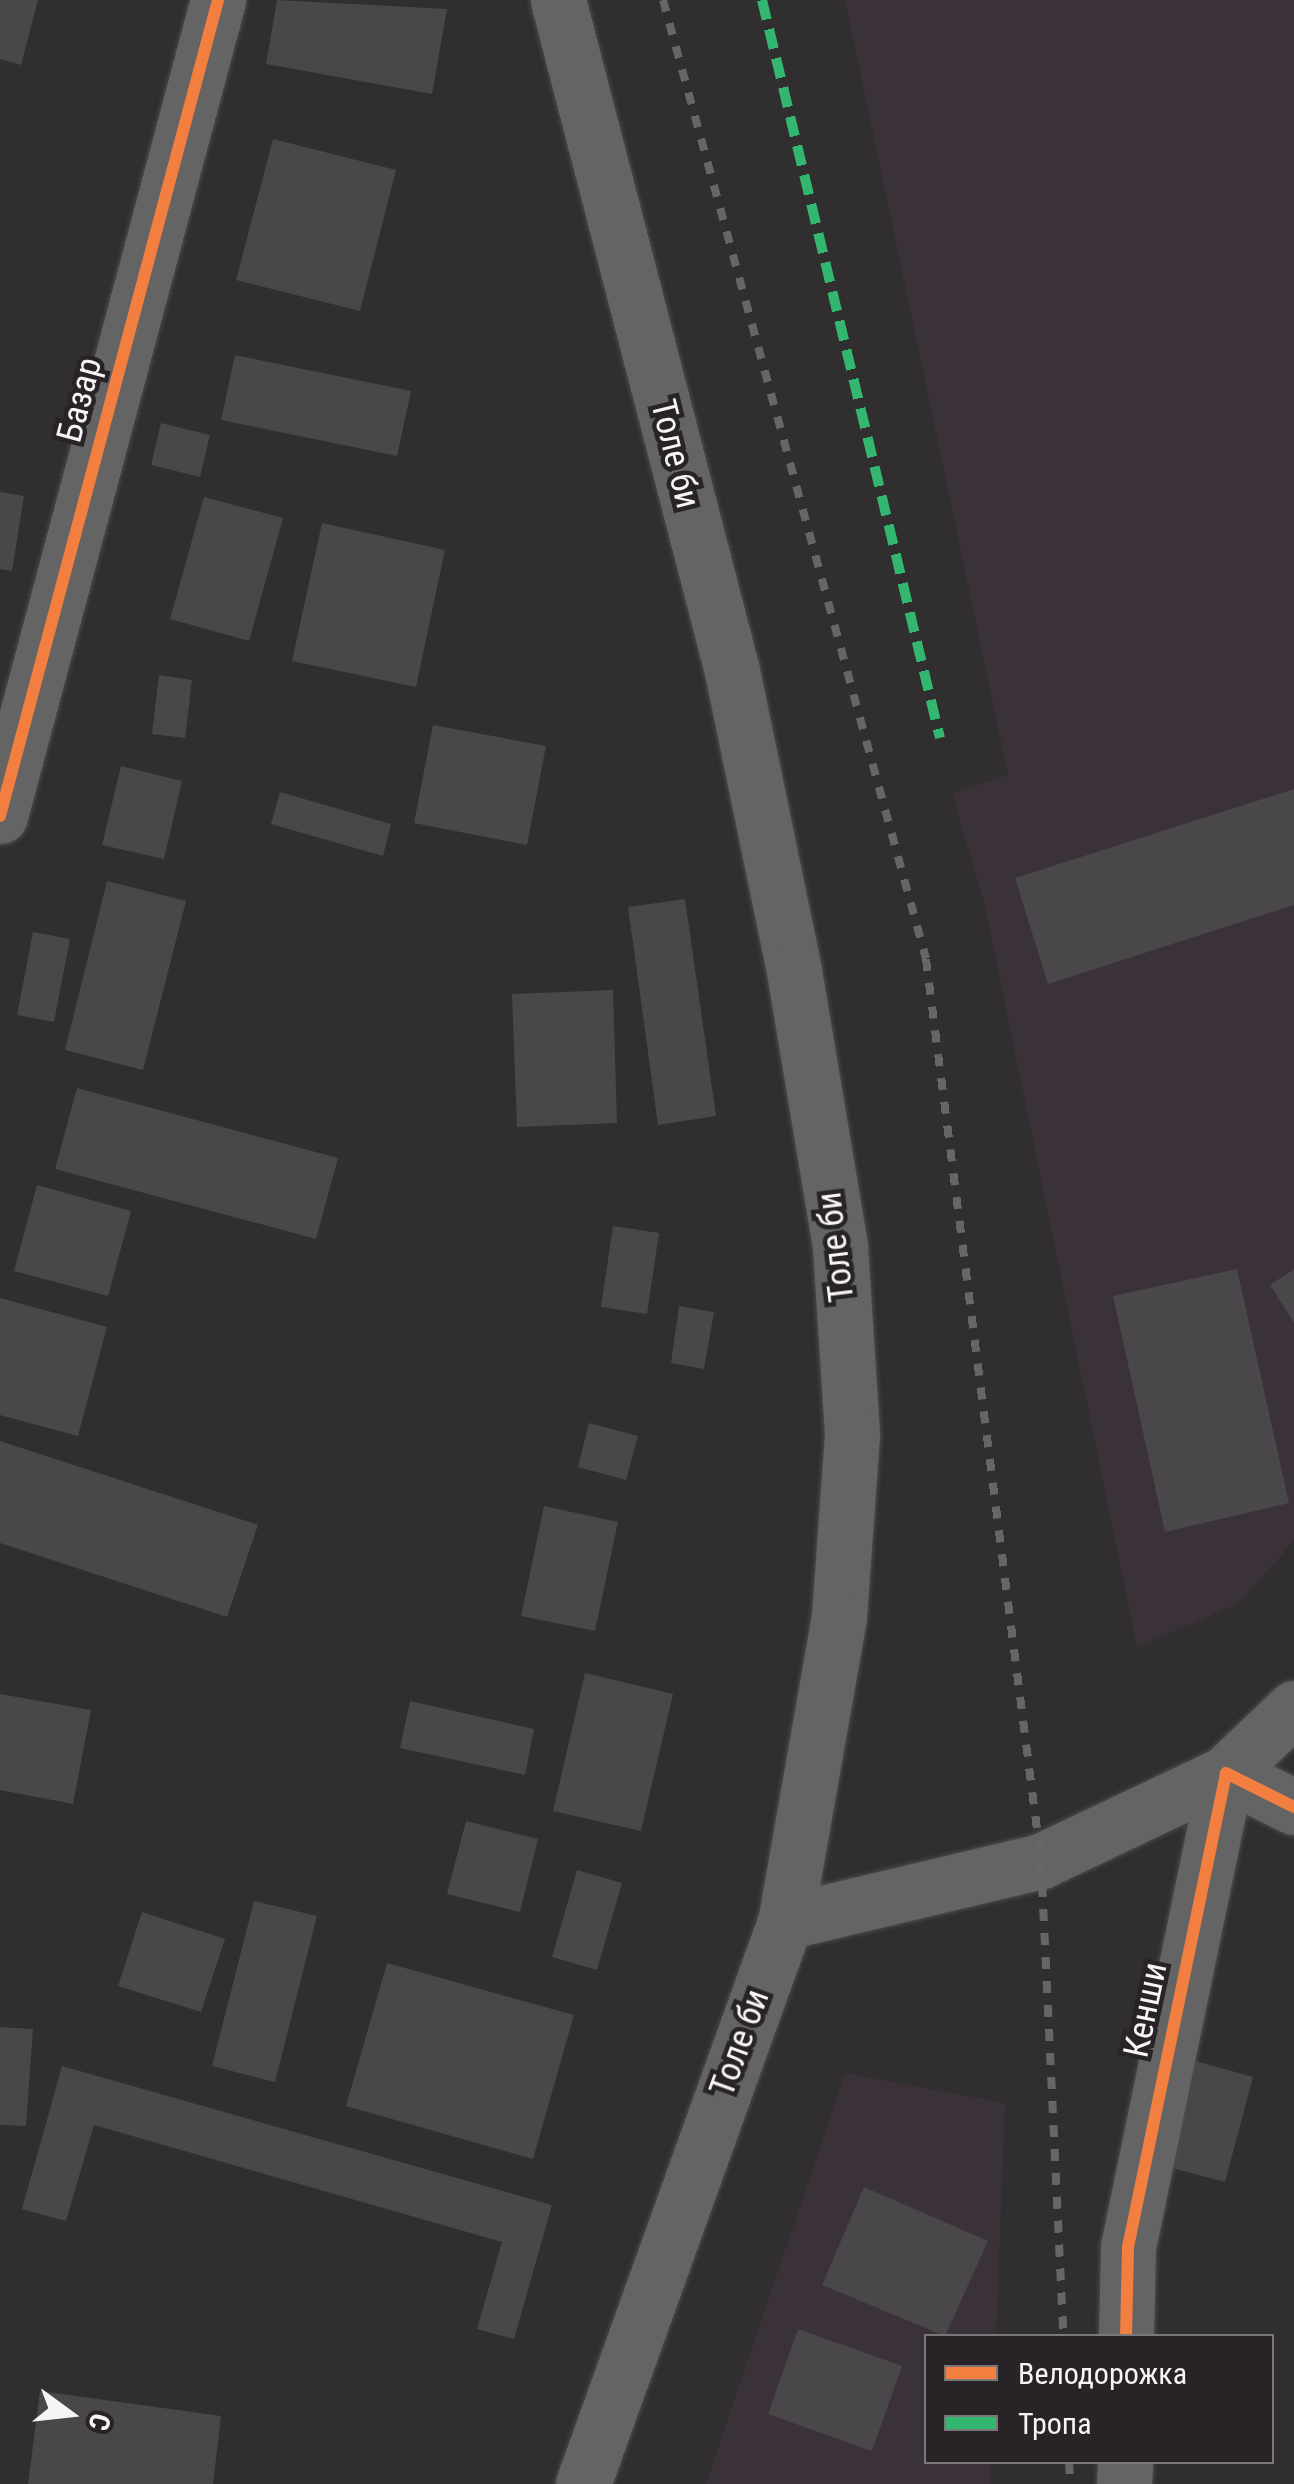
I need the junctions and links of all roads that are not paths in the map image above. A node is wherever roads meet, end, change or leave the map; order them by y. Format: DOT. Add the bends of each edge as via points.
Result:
graph roads {
  1 [pos="218,0"];
  2 [pos="558,0"];
  3 [pos="0,816"];
  4 [pos="1294,1708"];
  5 [pos="1226,1772"];
  6 [pos="1294,1808"];
  7 [pos="785,1922"];
  8 [pos="1126,2334"];
  9 [pos="582,2484"];
  1 -- 3 [label="main road, Базар"];
  2 -- 7 [label="main road, Толе би" via="732,671 840,1246 852,1435 840,1617"];
  4 -- 5 [label="main road"];
  5 -- 6 [label="main road"];
  5 -- 7 [label="main road" via="1041,1861"];
  5 -- 8 [label="main road, Кенши" via="1128,2248"];
  7 -- 9 [label="main road, Толе би"];
}
